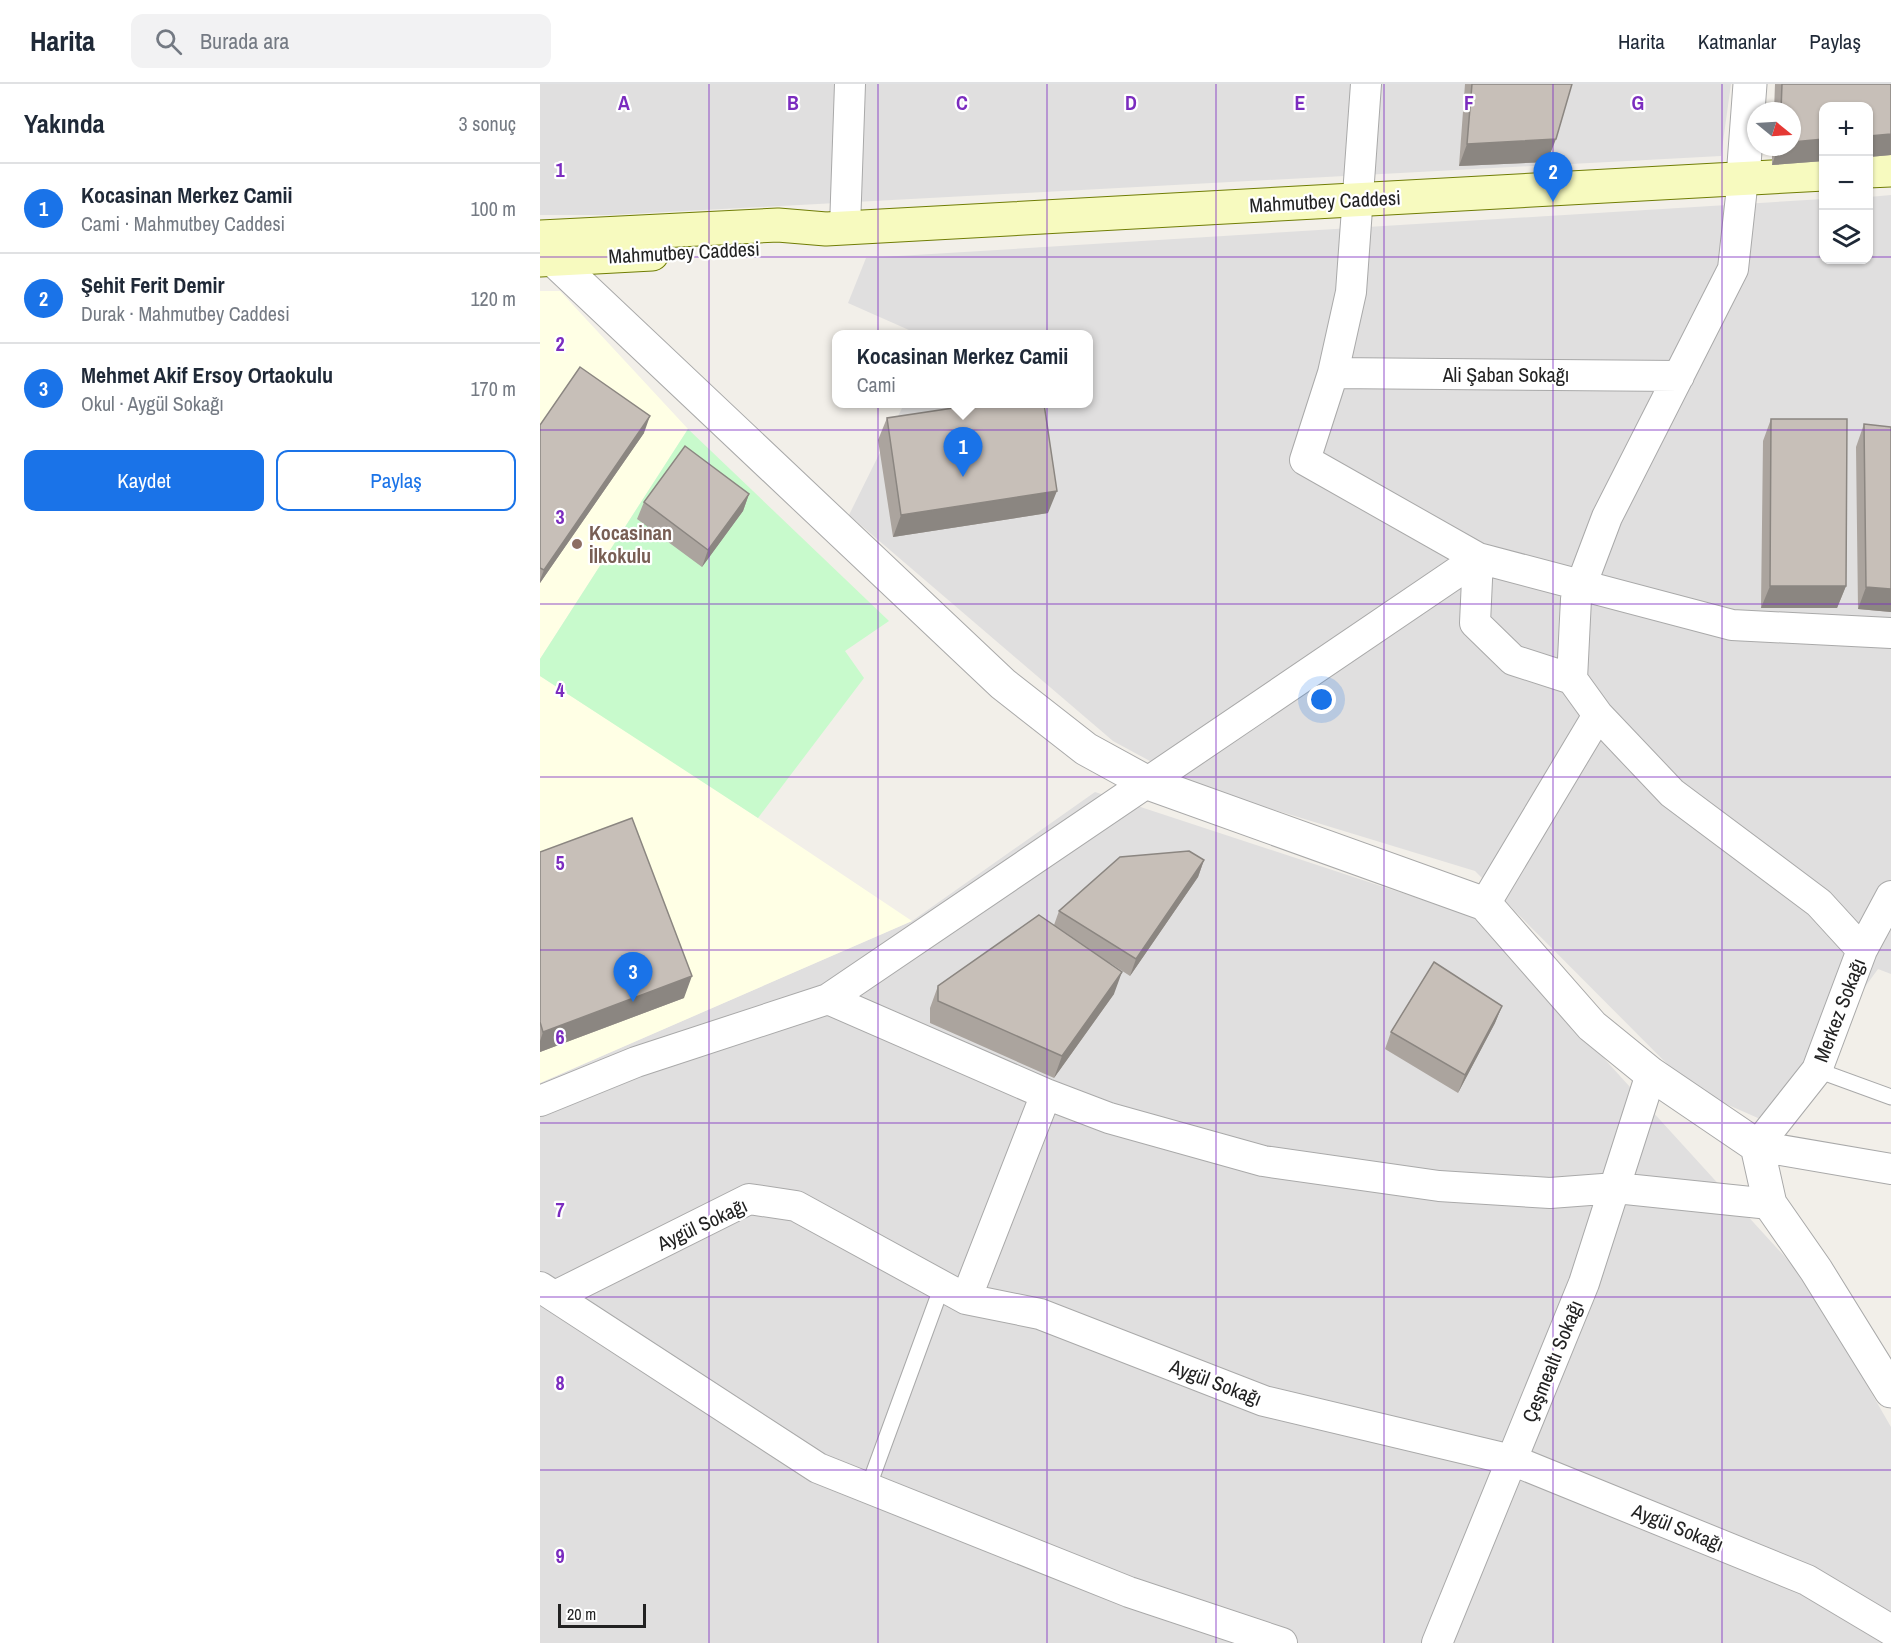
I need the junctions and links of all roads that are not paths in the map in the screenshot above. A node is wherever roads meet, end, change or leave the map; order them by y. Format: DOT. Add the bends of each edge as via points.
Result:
graph roads {
  1 [pos="850,84"];
  2 [pos="1366,84"];
  3 [pos="1750,84"];
  4 [pos="1891,170"];
  5 [pos="1873,171"];
  6 [pos="1819,174"];
  7 [pos="1743,178"];
  8 [pos="1358,199"];
  9 [pos="835,228"];
  10 [pos="545,252"];
  11 [pos="1333,373"];
  12 [pos="1679,376"];
  13 [pos="1478,558"];
  14 [pos="1581,587"];
  15 [pos="1891,633"];
  16 [pos="1572,679"];
  17 [pos="1598,715"];
  18 [pos="1148,783"];
  19 [pos="1891,896"];
  20 [pos="1485,904"];
  21 [pos="1862,950"];
  22 [pos="828,999"];
  23 [pos="1817,1070"];
  24 [pos="1651,1074"];
  25 [pos="1046,1094"];
  26 [pos="1891,1097"];
  27 [pos="540,1101"];
  28 [pos="1757,1146"];
  29 [pos="1891,1169"];
  30 [pos="1616,1188"];
  31 [pos="1770,1204"];
  32 [pos="547,1291"];
  33 [pos="954,1293"];
  34 [pos="1891,1392"];
  35 [pos="1512,1460"];
  36 [pos="868,1488"];
  37 [pos="1891,1630"];
  38 [pos="1282,1643"];
  39 [pos="1437,1643"];
  1 -- 9 [label="street"];
  2 -- 8 [label="street"];
  3 -- 7 [label="street"];
  4 -- 5 [label="main road"];
  6 -- 7 [label="main road, Mahmutbey Caddesi"];
  7 -- 8 [label="main road, Mahmutbey Caddesi"];
  7 -- 12 [label="street" via="1733,269"];
  8 -- 9 [label="main road, Mahmutbey Caddesi"];
  8 -- 11 [label="street" via="1352,292"];
  9 -- 10 [label="main road, Mahmutbey Caddesi" via="780,247"];
  10 -- 18 [label="street" via="1003,684 1086,749"];
  11 -- 12 [label="street, Ali Şaban Sokağı"];
  11 -- 13 [label="street" via="1305,460"];
  12 -- 14 [label="street" via="1607,517"];
  13 -- 14 [label="street"];
  13 -- 16 [label="street" via="1475,623 1513,660"];
  13 -- 18 [label="street"];
  14 -- 15 [label="street" via="1732,625"];
  14 -- 16 [label="street" via="1576,599"];
  16 -- 17 [label="street"];
  17 -- 20 [label="street"];
  17 -- 21 [label="street" via="1672,792 1819,903"];
  18 -- 20 [label="street"];
  18 -- 22 [label="street"];
  19 -- 21 [label="street, Merkez Sokağı"];
  20 -- 24 [label="street" via="1592,1026"];
  21 -- 23 [label="street, Merkez Sokağı"];
  22 -- 25 [label="street"];
  22 -- 27 [label="street" via="636,1062"];
  23 -- 26 [label="lane"];
  23 -- 28 [label="street, Merkez Sokağı"];
  24 -- 28 [label="street"];
  24 -- 30 [label="street, Çeşmealtı Sokağı"];
  25 -- 30 [label="street" via="1109,1118 1263,1161 1439,1186 1550,1193"];
  25 -- 33 [label="street"];
  28 -- 29 [label="street"];
  28 -- 31 [label="street"];
  30 -- 31 [label="street"];
  30 -- 35 [label="street, Çeşmealtı Sokağı" via="1584,1283"];
  31 -- 34 [label="street"];
  32 -- 33 [label="street, Aygül Sokağı" via="749,1199 796,1206"];
  32 -- 36 [label="street" via="818,1468"];
  33 -- 35 [label="street, Aygül Sokağı" via="1040,1314 1264,1401"];
  33 -- 36 [label="lane"];
  35 -- 37 [label="street, Aygül Sokağı" via="1807,1580"];
  35 -- 39 [label="street, Çeşmealtı Sokağı"];
  36 -- 38 [label="street" via="1129,1592"];
}
